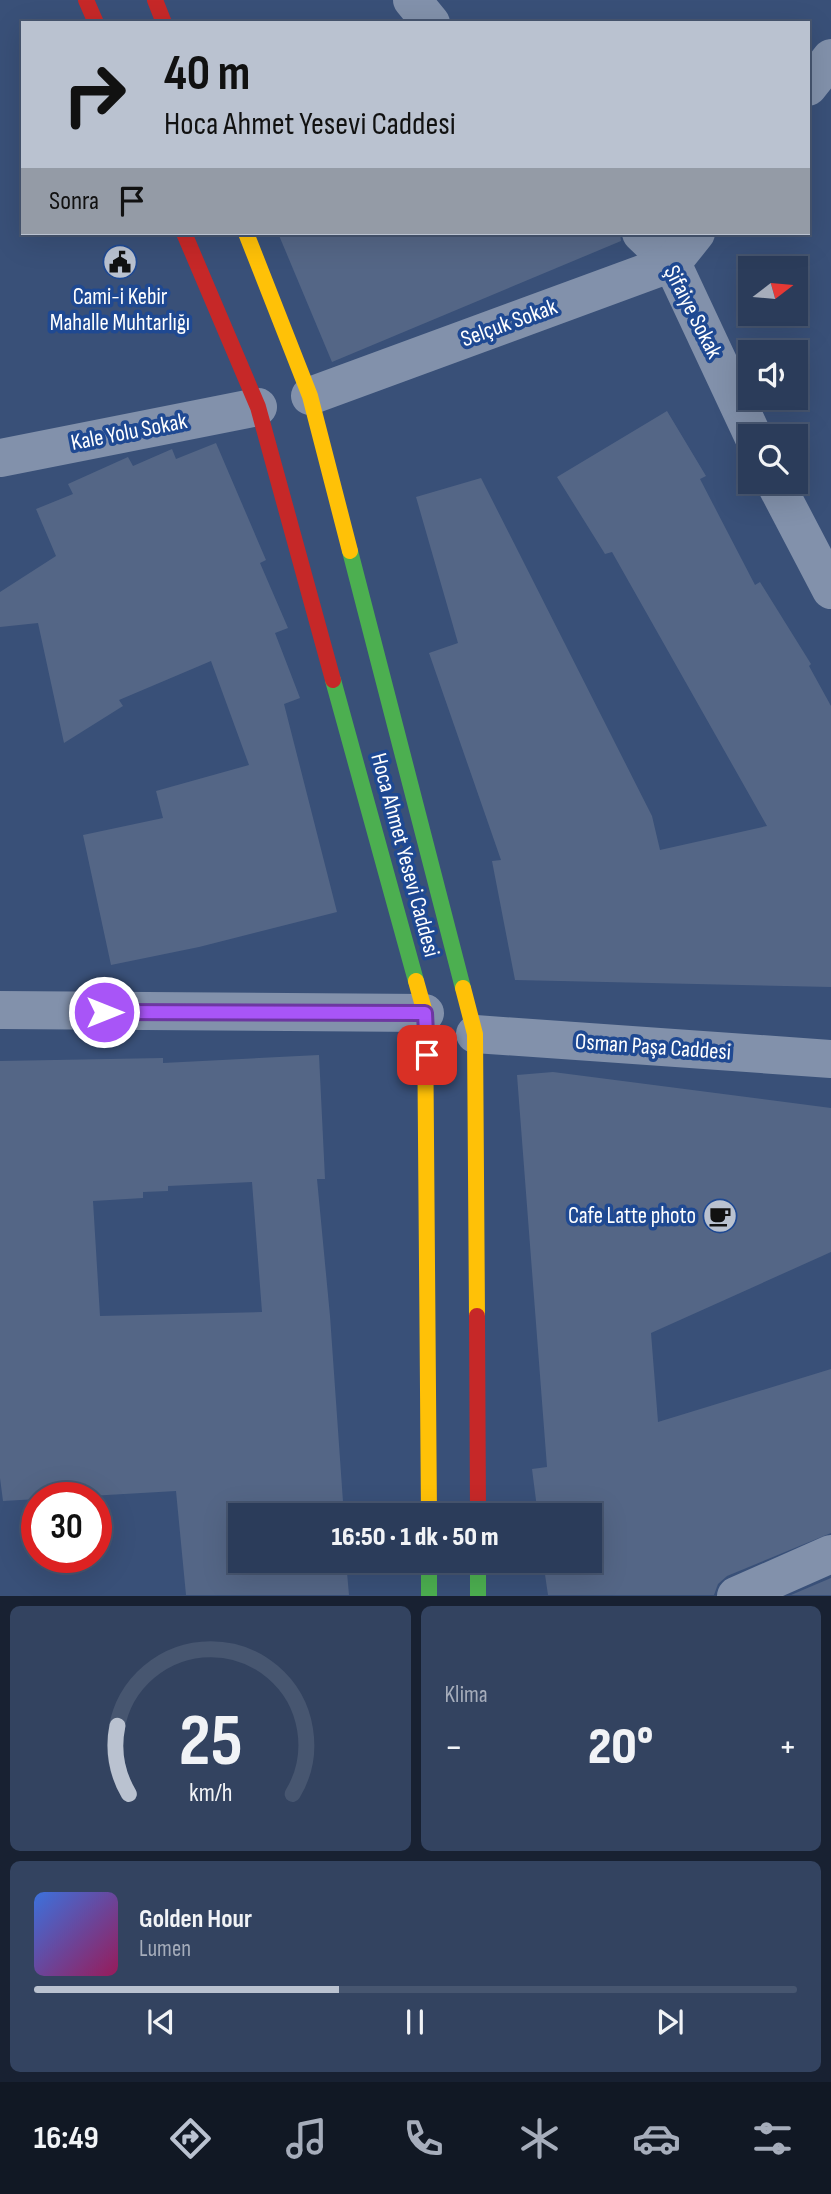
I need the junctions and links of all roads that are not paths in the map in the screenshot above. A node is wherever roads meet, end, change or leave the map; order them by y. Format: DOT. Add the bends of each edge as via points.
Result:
graph roads {
  1 [pos="86,0"];
  2 [pos="155,0"];
  3 [pos="412,0"];
  4 [pos="95,21"];
  5 [pos="163,21"];
  6 [pos="429,21"];
  7 [pos="831,58"];
  8 [pos="810,84"];
  9 [pos="185,235"];
  10 [pos="247,235"];
  11 [pos="643,235"];
  12 [pos="694,235"];
  13 [pos="673,263"];
  14 [pos="310,396"];
  15 [pos="258,407"];
  16 [pos="747,424"];
  17 [pos="0,457"];
  18 [pos="781,494"];
  19 [pos="831,590"];
  20 [pos="0,1010"];
  21 [pos="425,1013"];
  22 [pos="475,1034"];
  23 [pos="831,1059"];
  24 [pos="429,1503"];
  25 [pos="478,1503"];
  26 [pos="831,1554"];
  27 [pos="429,1573"];
  28 [pos="478,1573"];
  29 [pos="429,1595"];
  30 [pos="478,1595"];
  31 [pos="736,1595"];
  1 -- 4 [label="street"];
  2 -- 5 [label="street"];
  3 -- 6 [label="street"];
  7 -- 8 [label="street"];
  9 -- 15 [label="street, Hoca Ahmet Yesevi Caddesi"];
  10 -- 14 [label="street, Hoca Ahmet Yesevi Caddesi"];
  11 -- 13 [label="street, Şifaiye Sokak"];
  12 -- 13 [label="street"];
  13 -- 14 [label="street, Selçuk Sokak"];
  13 -- 16 [label="street, Şifaiye Sokak"];
  14 -- 22 [label="street, Hoca Ahmet Yesevi Caddesi"];
  15 -- 17 [label="street, Kale Yolu Sokak"];
  15 -- 21 [label="street, Hoca Ahmet Yesevi Caddesi"];
  18 -- 19 [label="street"];
  20 -- 21 [label="street"];
  21 -- 24 [label="street, Hoca Ahmet Yesevi Caddesi"];
  22 -- 23 [label="street, Osman Paşa Caddesi"];
  22 -- 25 [label="street, Hoca Ahmet Yesevi Caddesi"];
  26 -- 31 [label="street"];
  27 -- 29 [label="street"];
  28 -- 30 [label="street"];
}
